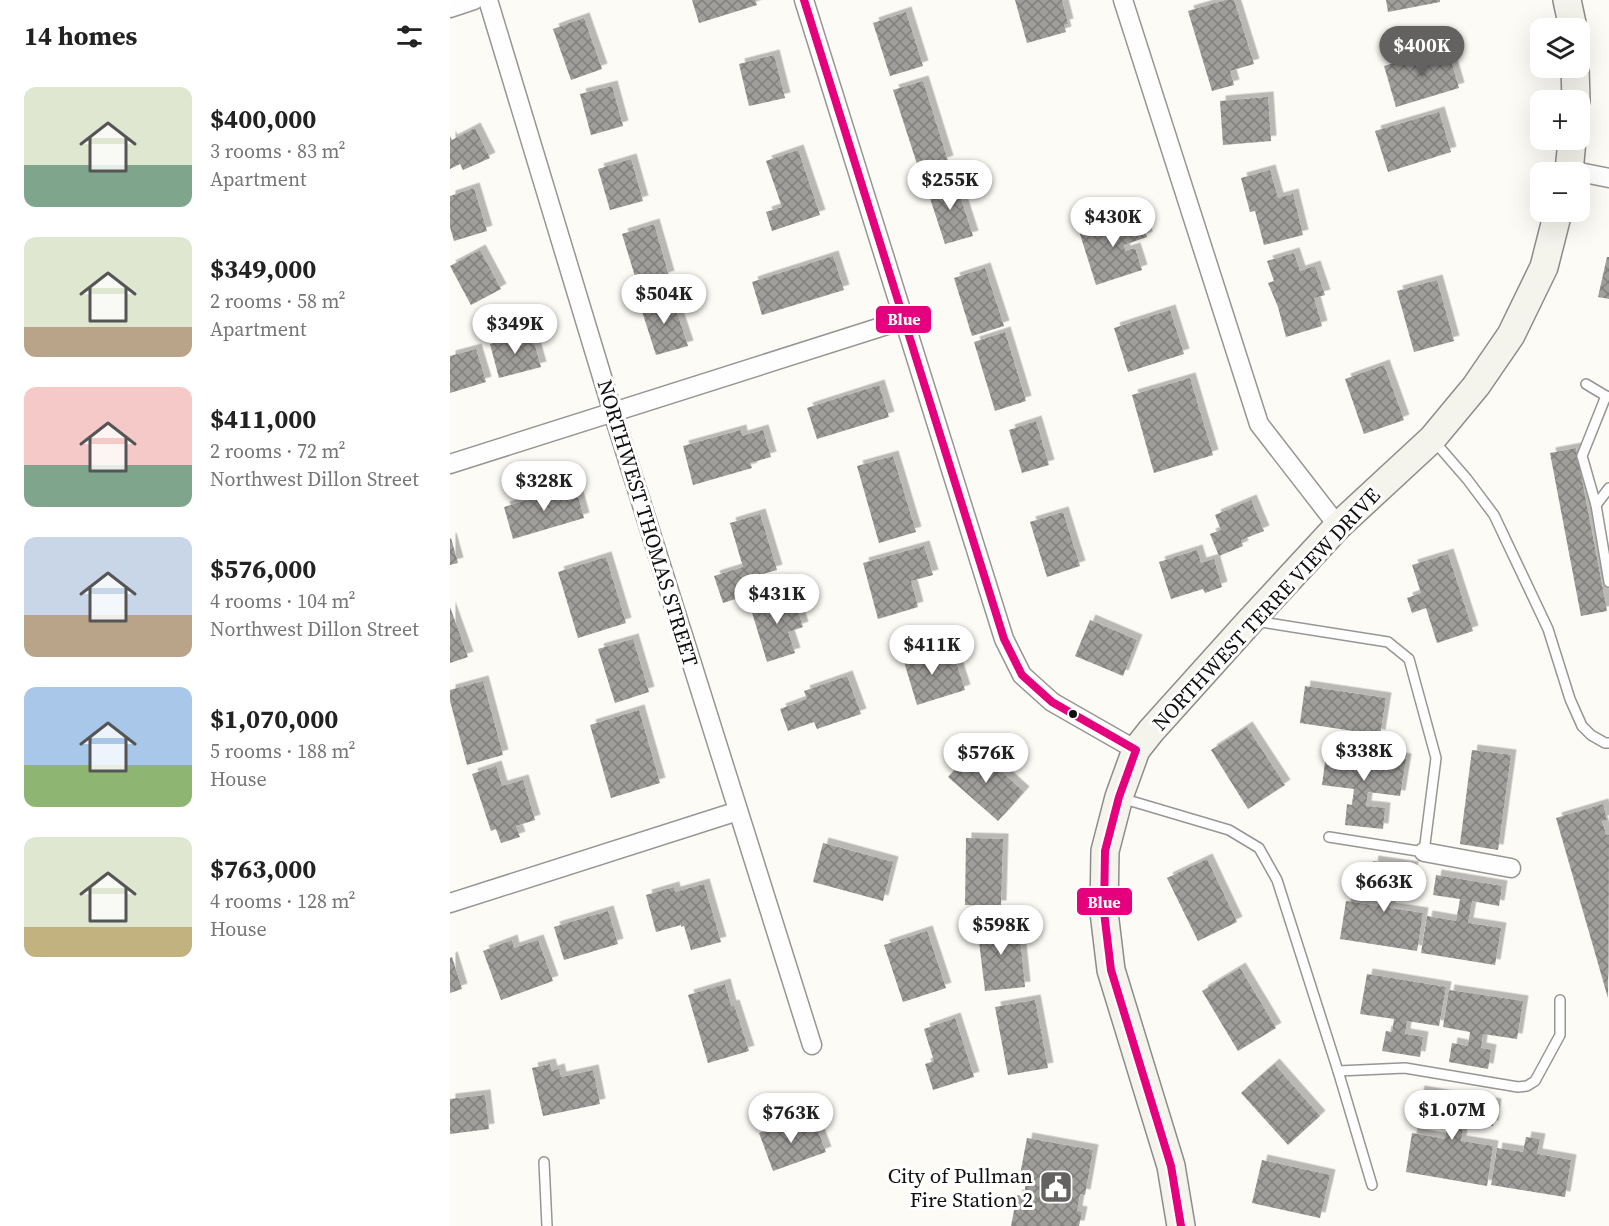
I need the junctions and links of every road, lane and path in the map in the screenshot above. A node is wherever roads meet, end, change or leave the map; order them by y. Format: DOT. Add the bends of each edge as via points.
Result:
graph roads {
  1 [pos="474,0"];
  2 [pos="489,0"];
  3 [pos="804,0"];
  4 [pos="1123,0"];
  5 [pos="1567,0"];
  6 [pos="450,8"];
  7 [pos="1571,18"];
  8 [pos="1590,175"];
  9 [pos="1609,178"];
  10 [pos="1555,222"];
  11 [pos="903,320"];
  12 [pos="1586,384"];
  13 [pos="1608,396"];
  14 [pos="613,413"];
  15 [pos="1432,439"];
  16 [pos="450,464"];
  17 [pos="1609,488"];
  18 [pos="1596,505"];
  19 [pos="1338,526"];
  20 [pos="1609,582"];
  21 [pos="1250,621"];
  22 [pos="1609,743"];
  23 [pos="1136,750"];
  24 [pos="1119,797"];
  25 [pos="738,811"];
  26 [pos="1329,837"];
  27 [pos="1424,852"];
  28 [pos="1510,868"];
  29 [pos="450,903"];
  30 [pos="1560,1000"];
  31 [pos="812,1045"];
  32 [pos="1338,1071"];
  33 [pos="544,1162"];
  34 [pos="1372,1185"];
  35 [pos="547,1226"];
  36 [pos="1181,1226"];
  1 -- 6 [label="street"];
  2 -- 14 [label="street, NORTHWEST THOMAS STREET"];
  3 -- 11 [label="street"];
  4 -- 19 [label="street" via="1258,424"];
  5 -- 7 [label="street"];
  8 -- 9 [label="street"];
  10 -- 15 [label="street, NORTHWEST TERRE VIEW DRIVE" via="1544,267 1511,335"];
  11 -- 14 [label="street"];
  11 -- 23 [label="street" via="1004,639 1022,675 1052,702"];
  12 -- 13 [label="lane"];
  13 -- 18 [label="lane" via="1582,456"];
  14 -- 16 [label="street"];
  14 -- 25 [label="street, NORTHWEST THOMAS STREET"];
  15 -- 19 [label="street, NORTHWEST TERRE VIEW DRIVE"];
  15 -- 22 [label="lane" via="1494,515 1548,629 1582,726"];
  17 -- 18 [label="lane"];
  18 -- 20 [label="lane"];
  19 -- 21 [label="street, NORTHWEST TERRE VIEW DRIVE"];
  21 -- 23 [label="street, NORTHWEST TERRE VIEW DRIVE"];
  21 -- 27 [label="lane" via="1388,642 1409,659 1436,758"];
  23 -- 24 [label="street, NORTHWEST TERRE VIEW DRIVE"];
  24 -- 32 [label="lane" via="1230,830 1259,848 1277,880"];
  24 -- 36 [label="street, NORTHWEST TERRE VIEW DRIVE" via="1105,851 1104,912 1111,970 1171,1166"];
  25 -- 29 [label="street"];
  25 -- 31 [label="street, NORTHWEST THOMAS STREET"];
  26 -- 27 [label="lane"];
  27 -- 28 [label="street"];
  30 -- 32 [label="lane" via="1560,1035 1535,1081 1527,1086 1405,1068"];
  32 -- 34 [label="lane"];
  33 -- 35 [label="lane"];
}
